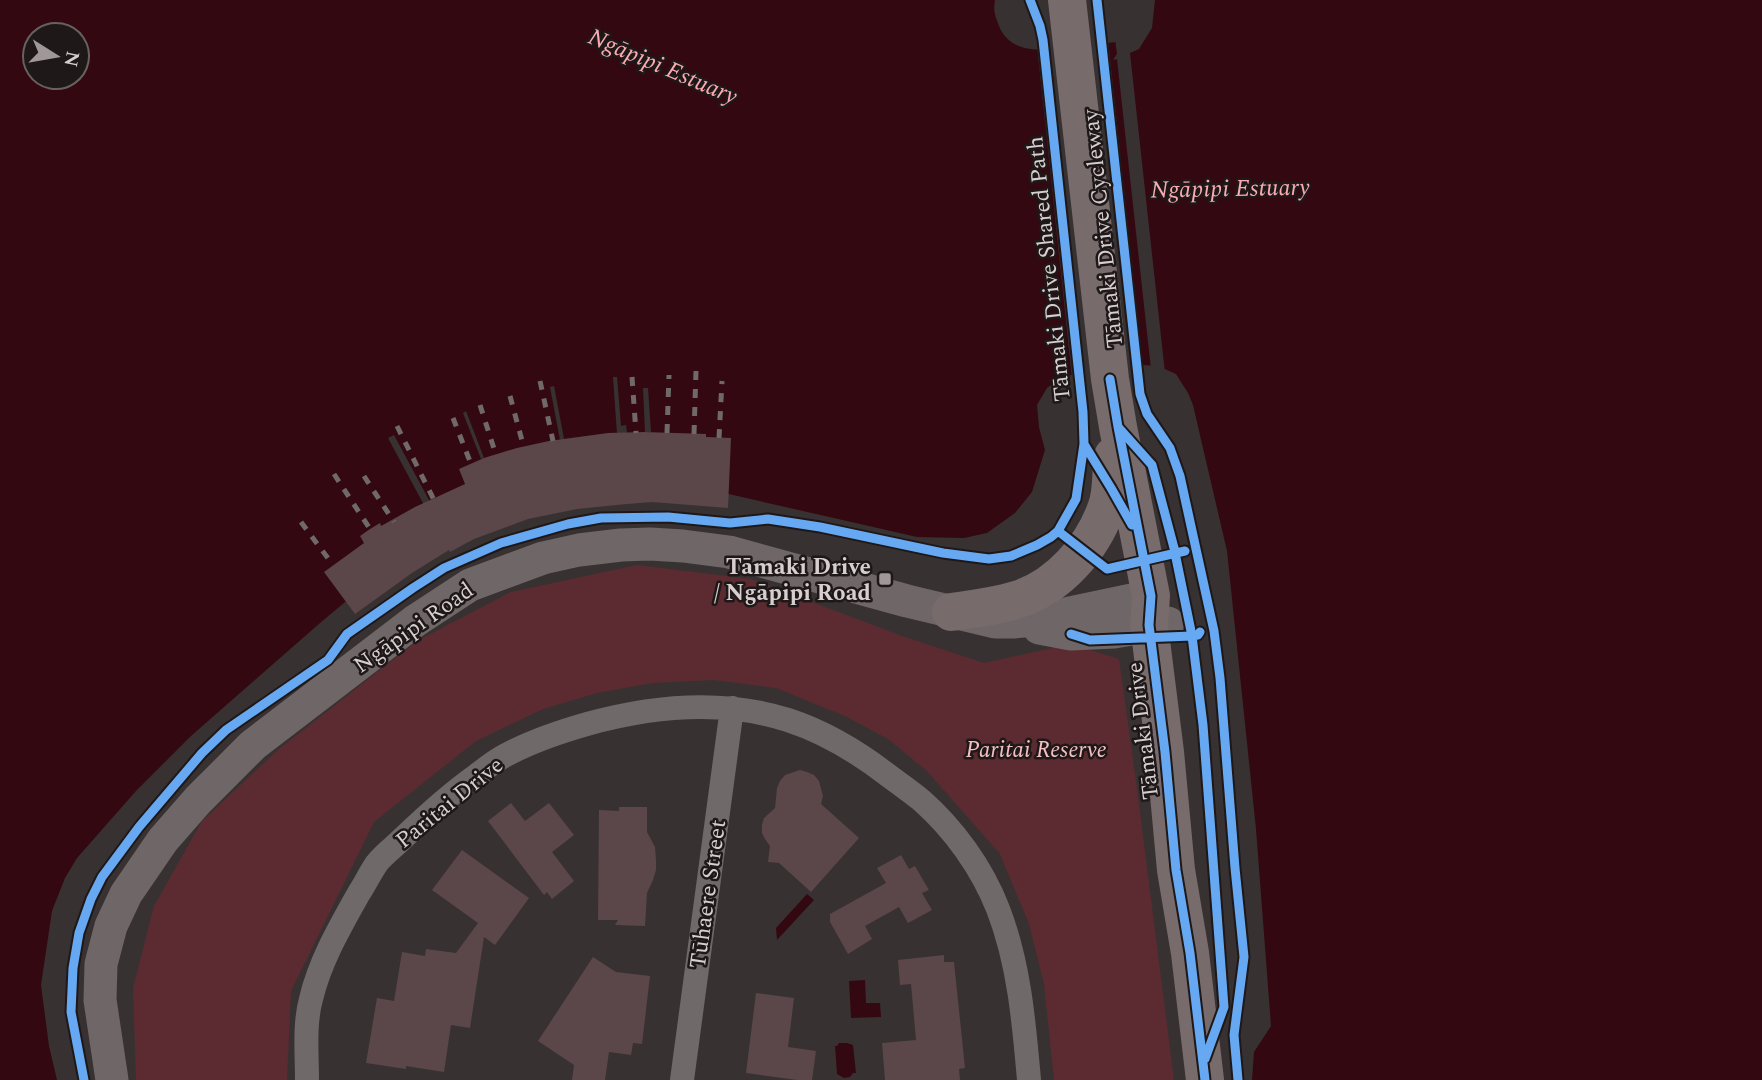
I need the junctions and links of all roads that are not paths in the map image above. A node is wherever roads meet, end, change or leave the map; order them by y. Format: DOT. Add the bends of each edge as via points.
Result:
graph roads {
  1 [pos="1069,18"];
  2 [pos="1118,427"];
  3 [pos="951,612"];
  4 [pos="1156,615"];
  5 [pos="732,708"];
  6 [pos="112,1080"];
  7 [pos="307,1080"];
  8 [pos="682,1080"];
  9 [pos="1029,1080"];
  10 [pos="1205,1080"];
  1 -- 2 [label="main road, Tāmaki Drive"];
  2 -- 3 [label="main road" via="1106,509 1078,558 1041,589 1021,598"];
  2 -- 4 [label="main road, Tāmaki Drive"];
  3 -- 4 [label="main road, Ngāpipi Road" via="1072,634 1114,632"];
  3 -- 6 [label="main road, Ngāpipi Road" via="729,552 683,546 579,550 470,585 415,621 253,745 163,840 126,894 101,964 100,1000"];
  4 -- 10 [label="main road, Tāmaki Drive" via="1176,870"];
  5 -- 7 [label="street, Paritai Drive" via="650,709 563,730 503,756 453,792 378,862 345,917 318,972 310,1002"];
  5 -- 8 [label="street, Tūhaere Street"];
  5 -- 9 [label="street, Paritai Drive" via="789,720 838,741 922,801 953,833 998,908 1011,949 1022,1001"];
}
